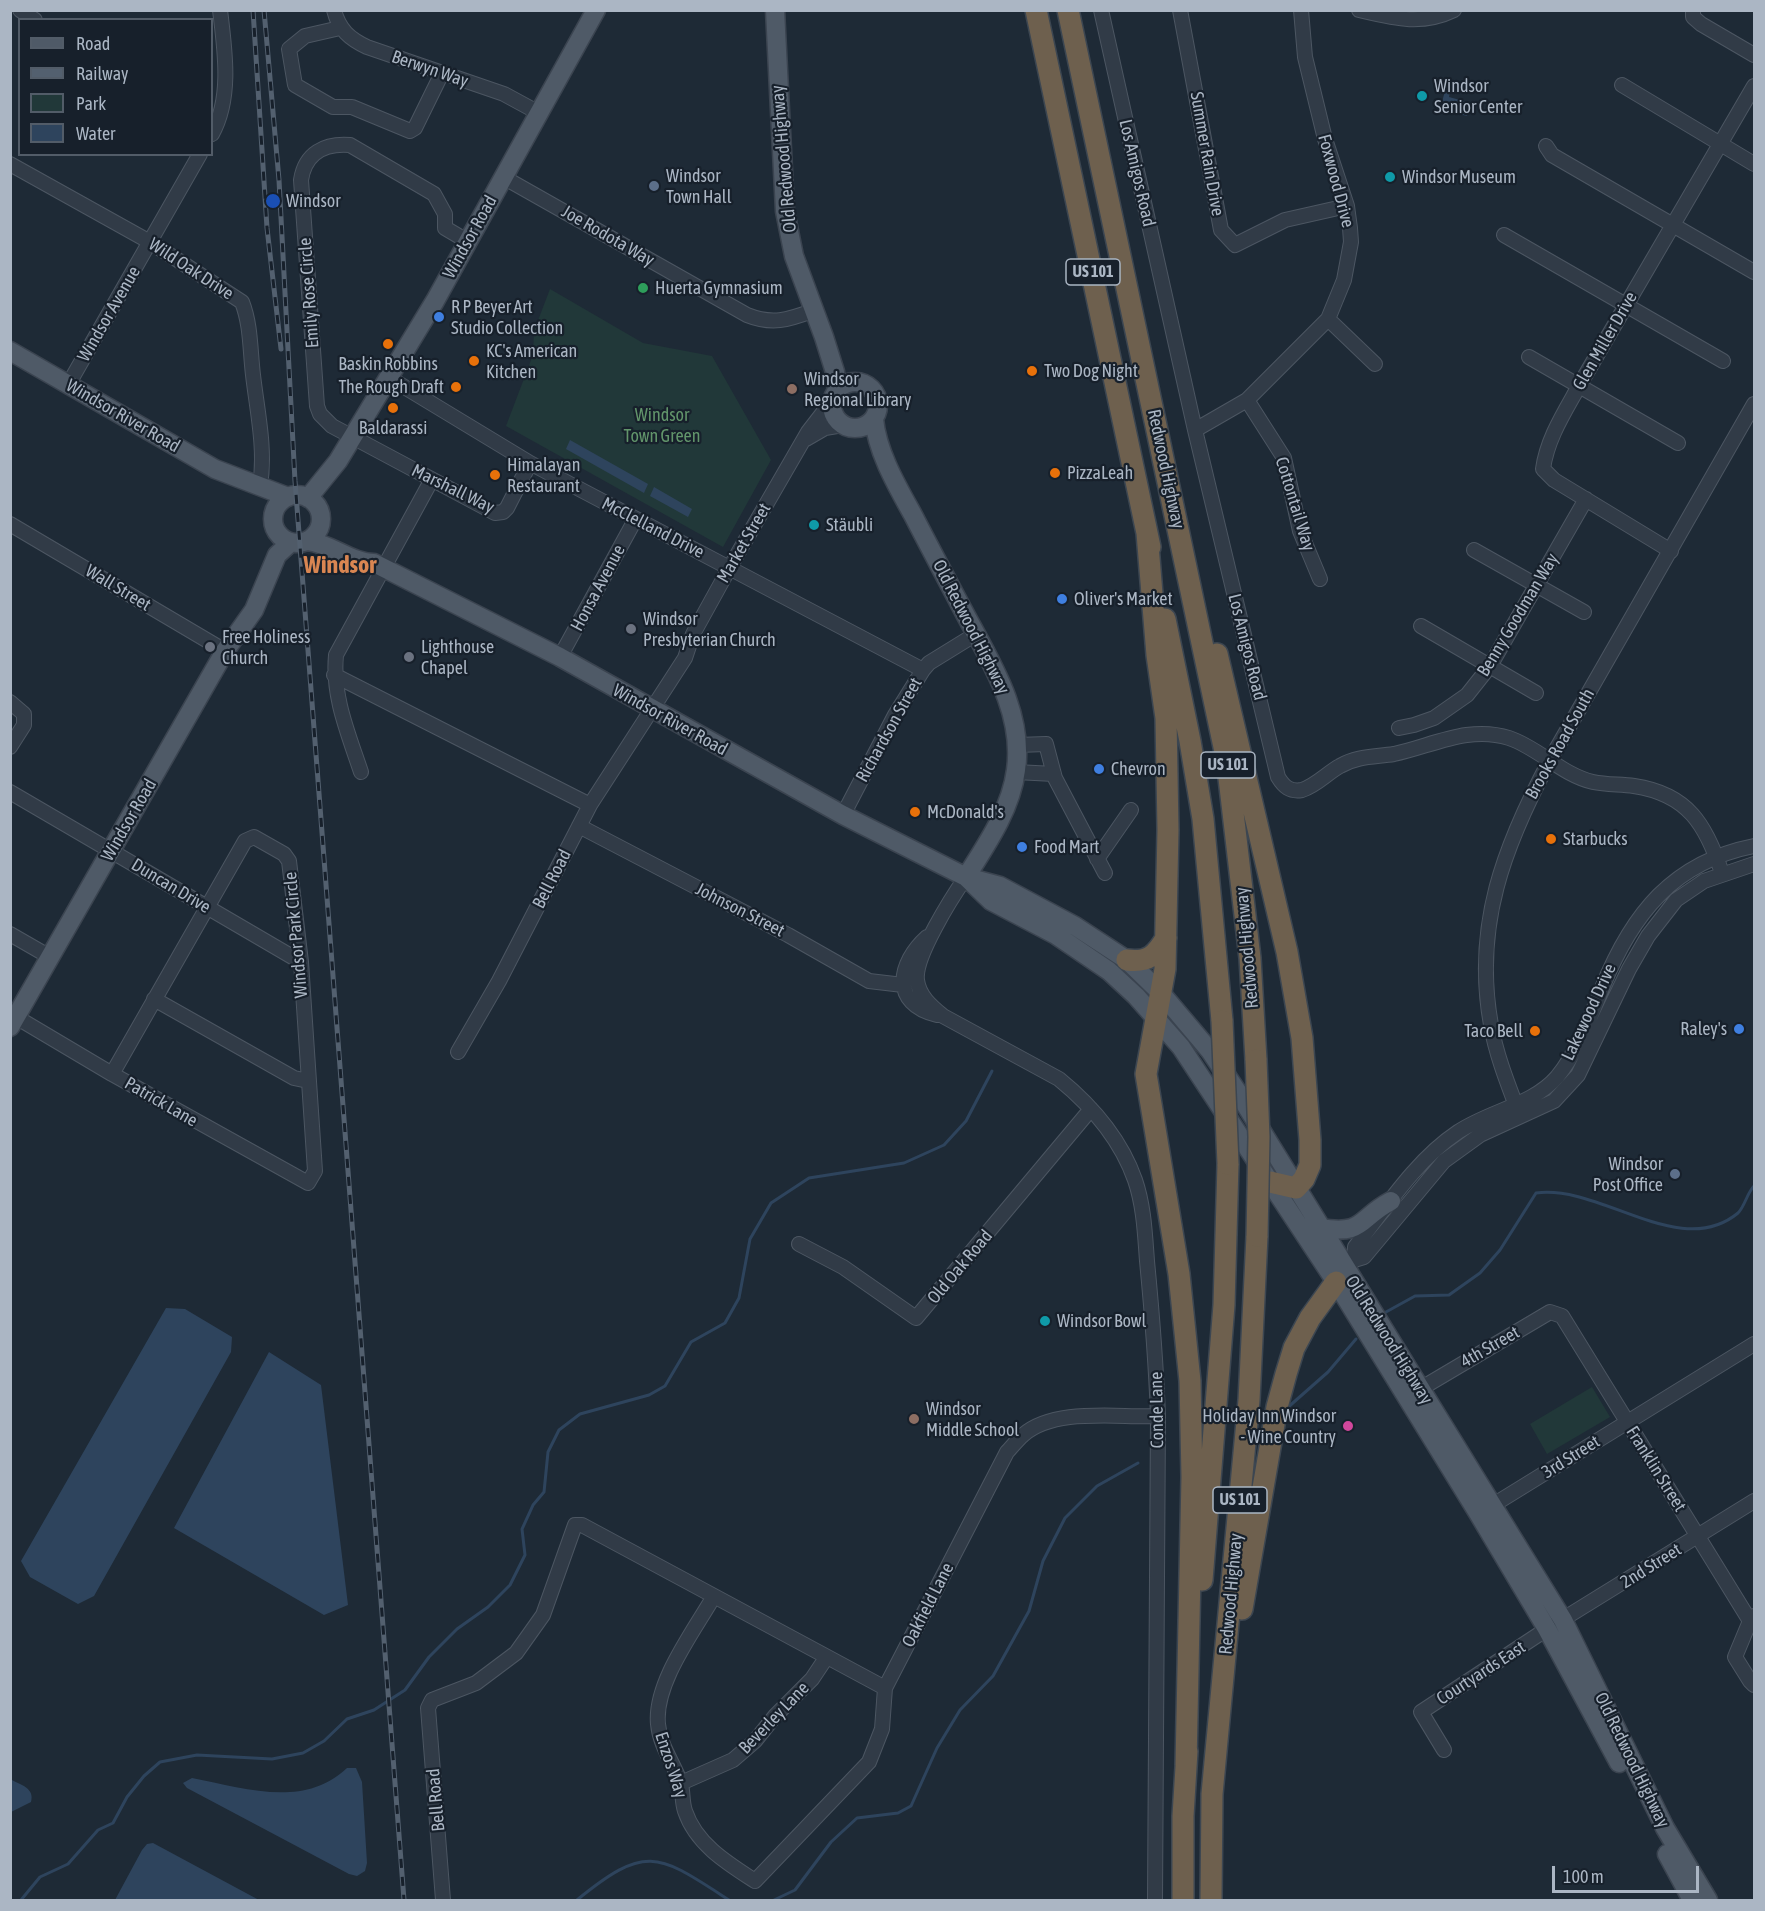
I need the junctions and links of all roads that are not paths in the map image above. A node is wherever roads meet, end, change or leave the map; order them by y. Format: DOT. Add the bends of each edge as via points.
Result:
graph roads {
  1 [pos="220,10"];
  2 [pos="334,10"];
  3 [pos="596,10"];
  4 [pos="775,10"];
  5 [pos="1036,10"];
  6 [pos="1068,10"];
  7 [pos="1180,10"];
  8 [pos="1300,10"];
  9 [pos="1359,10"];
  10 [pos="1454,10"];
  11 [pos="1693,10"];
  12 [pos="1104,11"];
  13 [pos="340,28"];
  14 [pos="1755,55"];
  15 [pos="442,73"];
  16 [pos="1622,85"];
  17 [pos="1755,86"];
  18 [pos="539,112"];
  19 [pos="213,127"];
  20 [pos="1720,143"];
  21 [pos="1546,146"];
  22 [pos="199,156"];
  23 [pos="10,164"];
  24 [pos="1755,164"];
  25 [pos="503,177"];
  26 [pos="1347,206"];
  27 [pos="1672,225"];
  28 [pos="1504,235"];
  29 [pos="467,241"];
  30 [pos="150,242"];
  31 [pos="1755,272"];
  32 [pos="1626,305"];
  33 [pos="812,311"];
  34 [pos="1328,319"];
  35 [pos="824,337"];
  36 [pos="10,351"];
  37 [pos="1529,357"];
  38 [pos="1724,361"];
  39 [pos="1376,364"];
  40 [pos="388,377"];
  41 [pos="861,382"];
  42 [pos="68,385"];
  43 [pos="1579,386"];
  44 [pos="834,396"];
  45 [pos="1247,400"];
  46 [pos="1755,404"];
  47 [pos="874,419"];
  48 [pos="846,426"];
  49 [pos="1749,426"];
  50 [pos="1195,430"];
  51 [pos="353,437"];
  52 [pos="804,440"];
  53 [pos="1678,443"];
  54 [pos="338,461"];
  55 [pos="530,463"];
  56 [pos="237,478"];
  57 [pos="432,481"];
  58 [pos="895,482"];
  59 [pos="260,485"];
  60 [pos="288,497"];
  61 [pos="308,498"];
  62 [pos="1586,499"];
  63 [pos="321,519"];
  64 [pos="274,520"];
  65 [pos="635,520"];
  66 [pos="10,524"];
  67 [pos="1147,533"];
  68 [pos="1180,533"];
  69 [pos="308,541"];
  70 [pos="290,543"];
  71 [pos="1474,550"];
  72 [pos="1671,551"];
  73 [pos="379,565"];
  74 [pos="730,567"];
  75 [pos="1320,579"];
  76 [pos="1538,586"];
  77 [pos="1584,612"];
  78 [pos="248,614"];
  79 [pos="1421,626"];
  80 [pos="976,634"];
  81 [pos="225,651"];
  82 [pos="560,657"];
  83 [pos="1490,666"];
  84 [pos="923,670"];
  85 [pos="334,675"];
  86 [pos="1536,693"];
  87 [pos="10,702"];
  88 [pos="651,710"];
  89 [pos="1399,728"];
  90 [pos="1018,745"];
  91 [pos="10,747"];
  92 [pos="1550,760"];
  93 [pos="361,772"];
  94 [pos="1016,772"];
  95 [pos="1054,774"];
  96 [pos="10,792"];
  97 [pos="590,805"];
  98 [pos="1131,810"];
  99 [pos="843,815"];
  100 [pos="579,826"];
  101 [pos="1755,846"];
  102 [pos="112,850"];
  103 [pos="1716,856"];
  104 [pos="1097,859"];
  105 [pos="1755,864"];
  106 [pos="1105,873"];
  107 [pos="1722,873"];
  108 [pos="966,877"];
  109 [pos="207,908"];
  110 [pos="10,934"];
  111 [pos="931,934"];
  112 [pos="1166,938"];
  113 [pos="50,957"];
  114 [pos="1127,960"];
  115 [pos="301,962"];
  116 [pos="903,985"];
  117 [pos="1161,993"];
  118 [pos="154,999"];
  119 [pos="943,1016"];
  120 [pos="1156,1017"];
  121 [pos="13,1022"];
  122 [pos="458,1052"];
  123 [pos="112,1074"];
  124 [pos="308,1081"];
  125 [pos="1091,1109"];
  126 [pos="1518,1109"];
  127 [pos="1270,1182"];
  128 [pos="308,1183"];
  129 [pos="1296,1188"];
  130 [pos="1391,1201"];
  131 [pos="1320,1228"];
  132 [pos="799,1244"];
  133 [pos="1345,1271"];
  134 [pos="1562,1316"];
  135 [pos="1755,1344"];
  136 [pos="1420,1389"];
  137 [pos="1158,1416"];
  138 [pos="1627,1423"];
  139 [pos="1755,1501"];
  140 [pos="1485,1510"];
  141 [pos="1698,1537"];
  142 [pos="714,1596"];
  143 [pos="1752,1618"];
  144 [pos="1555,1625"];
  145 [pos="826,1658"];
  146 [pos="1755,1684"];
  147 [pos="885,1688"];
  148 [pos="1444,1750"];
  149 [pos="1215,1763"];
  150 [pos="1186,1765"];
  151 [pos="681,1784"];
  152 [pos="755,1881"];
  153 [pos="442,1894"];
  154 [pos="1694,1897"];
  155 [pos="1155,1900"];
  156 [pos="1183,1900"];
  157 [pos="1211,1900"];
  1 -- 19 [label="street" via="226,62 220,122"];
  2 -- 13 [label="street"];
  3 -- 18 [label="main road, Windsor Road"];
  4 -- 33 [label="main road, Old Redwood Highway" via="785,211 794,256"];
  5 -- 67 [label="highway, Redwood Highway / US 101"];
  6 -- 68 [label="highway, Redwood Highway / US 101"];
  7 -- 26 [label="street, Summer Rain Drive" via="1221,230 1235,245 1286,220"];
  8 -- 26 [label="street, Foxwood Drive" via="1305,57"];
  9 -- 10 [label="street" via="1405,21 1436,19"];
  11 -- 14 [label="street" via="1693,17 1701,24"];
  12 -- 50 [label="street, Los Amigos Road"];
  13 -- 15 [label="street, Berwyn Way" via="368,47"];
  13 -- 15 [label="street" via="305,36 289,49 295,86 333,107 352,106 410,131"];
  15 -- 18 [label="street, Berwyn Way" via="504,94"];
  16 -- 20 [label="street"];
  17 -- 20 [label="street, Glen Miller Drive"];
  18 -- 25 [label="main road, Windsor Road"];
  20 -- 24 [label="street"];
  20 -- 27 [label="street, Glen Miller Drive"];
  21 -- 27 [label="street" via="1552,155"];
  22 -- 30 [label="street, Windsor Avenue"];
  23 -- 30 [label="street, Wild Oak Drive"];
  25 -- 29 [label="main road, Windsor Road"];
  25 -- 33 [label="street, Joe Rodota Way" via="747,315 779,322"];
  26 -- 34 [label="street, Foxwood Drive" via="1351,242 1344,280"];
  27 -- 31 [label="street"];
  27 -- 32 [label="street, Glen Miller Drive"];
  28 -- 32 [label="street"];
  29 -- 40 [label="main road, Windsor Road"];
  29 -- 51 [label="street, Emily Rose Circle" via="445,228 445,214 434,194 350,145 323,147 302,169 317,406 326,420"];
  30 -- 42 [label="street, Windsor Avenue"];
  30 -- 59 [label="street, Wild Oak Drive" via="242,302 248,317 256,396"];
  32 -- 38 [label="street"];
  32 -- 43 [label="street, Glen Miller Drive"];
  33 -- 35 [label="main road, Old Redwood Highway"];
  34 -- 39 [label="street"];
  34 -- 45 [label="street, Foxwood Drive"];
  35 -- 41 [label="main road, Old Redwood Highway"];
  35 -- 44 [label="main road, Old Redwood Highway" via="835,372"];
  36 -- 42 [label="main road, Windsor River Road"];
  37 -- 43 [label="street"];
  40 -- 51 [label="main road, Windsor Road"];
  40 -- 55 [label="street, McClelland Drive"];
  41 -- 44 [label="main road" via="848,383"];
  41 -- 47 [label="main road" via="877,397"];
  42 -- 56 [label="main road, Windsor River Road"];
  43 -- 53 [label="street"];
  43 -- 62 [label="street, Glen Miller Drive" via="1554,431 1543,469"];
  44 -- 48 [label="main road" via="834,414"];
  44 -- 52 [label="street, Market Street"];
  45 -- 50 [label="street, Foxwood Drive"];
  45 -- 75 [label="street, Cottontail Way" via="1284,458 1300,531"];
  46 -- 49 [label="street, Brooks Road South"];
  47 -- 48 [label="main road" via="863,427"];
  47 -- 58 [label="main road, Old Redwood Highway" via="876,437"];
  48 -- 52 [label="street" via="825,428"];
  48 -- 58 [label="main road, Old Redwood Highway"];
  49 -- 72 [label="street, Brooks Road South"];
  50 -- 92 [label="street, Los Amigos Road" via="1283,785 1302,790 1356,760 1467,734 1507,737"];
  51 -- 54 [label="main road, Windsor Road"];
  51 -- 57 [label="street, Marshall Way"];
  52 -- 74 [label="street, Market Street"];
  54 -- 61 [label="main road, Windsor Road"];
  54 -- 63 [label="main road, Windsor Road" via="339,469"];
  55 -- 57 [label="street, Marshall Way" via="503,512 495,513"];
  55 -- 65 [label="street, McClelland Drive"];
  56 -- 59 [label="main road, Windsor River Road"];
  56 -- 64 [label="main road, Windsor River Road" via="263,496"];
  57 -- 73 [label="street"];
  58 -- 80 [label="main road, Old Redwood Highway"];
  59 -- 60 [label="main road, Windsor River Road"];
  60 -- 61 [label="main road"];
  60 -- 64 [label="main road"];
  61 -- 63 [label="main road"];
  62 -- 72 [label="street, Glen Miller Drive"];
  62 -- 76 [label="street, Benny Goodman Way"];
  63 -- 69 [label="main road"];
  63 -- 73 [label="main road, Windsor River Road" via="342,542"];
  64 -- 70 [label="main road" via="279,537"];
  64 -- 78 [label="main road, Windsor Road"];
  65 -- 74 [label="street, McClelland Drive"];
  65 -- 82 [label="street, Honsa Avenue"];
  66 -- 81 [label="street, Wall Street"];
  67 -- 112 [label="highway" via="1166,718"];
  67 -- 150 [label="highway, Redwood Highway / US 101, bridge" via="1203,819 1222,1021 1227,1164 1220,1369"];
  68 -- 129 [label="highway" via="1225,679 1287,952 1302,1038 1310,1140 1310,1166"];
  68 -- 149 [label="highway, Redwood Highway / US 101, bridge" via="1227,760 1251,958 1259,1137 1249,1400"];
  69 -- 70 [label="main road"];
  69 -- 73 [label="main road, Windsor River Road"];
  70 -- 78 [label="main road, Windsor Road" via="277,555 254,610"];
  71 -- 76 [label="street"];
  72 -- 92 [label="street, Brooks Road South"];
  73 -- 82 [label="main road, Windsor River Road"];
  73 -- 85 [label="street" via="336,655"];
  74 -- 84 [label="street, McClelland Drive"];
  74 -- 88 [label="street, Market Street" via="693,634 685,658"];
  76 -- 77 [label="street"];
  76 -- 83 [label="street, Benny Goodman Way"];
  78 -- 81 [label="main road, Windsor Road"];
  79 -- 83 [label="street"];
  80 -- 84 [label="street, Richardson Street"];
  80 -- 90 [label="main road, Old Redwood Highway" via="1003,688"];
  81 -- 102 [label="main road, Windsor Road"];
  82 -- 88 [label="main road, Windsor River Road"];
  83 -- 86 [label="street"];
  83 -- 89 [label="street, Benny Goodman Way" via="1467,695 1452,706 1434,718"];
  84 -- 99 [label="street, Richardson Street" via="890,723"];
  85 -- 93 [label="street" via="339,706"];
  85 -- 97 [label="street"];
  87 -- 91 [label="street" via="24,714 24,725"];
  88 -- 97 [label="street, Bell Road"];
  88 -- 99 [label="main road, Windsor River Road"];
  90 -- 94 [label="main road, Old Redwood Highway"];
  90 -- 95 [label="street" via="1046,744"];
  92 -- 103 [label="street, Los Amigos Road" via="1592,782 1638,786 1674,800 1694,813"];
  92 -- 126 [label="street, Brooks Road South" via="1509,847 1496,885 1485,943 1484,974 1491,1028"];
  94 -- 95 [label="street"];
  94 -- 108 [label="main road, Old Redwood Highway" via="1007,806"];
  95 -- 104 [label="street"];
  96 -- 102 [label="street, Duncan Drive"];
  97 -- 100 [label="street, Bell Road"];
  98 -- 104 [label="street"];
  99 -- 108 [label="main road, Windsor River Road"];
  100 -- 116 [label="street, Johnson Street" via="869,981"];
  100 -- 122 [label="street, Bell Road"];
  101 -- 103 [label="street, Lakewood Drive"];
  102 -- 109 [label="street, Duncan Drive"];
  102 -- 113 [label="main road, Windsor Road"];
  103 -- 107 [label="street, Los Amigos Road"];
  103 -- 126 [label="street, Lakewood Drive" via="1672,882 1637,919 1620,947 1576,1048 1557,1077"];
  104 -- 106 [label="street"];
  105 -- 107 [label="street, Lakewood Drive"];
  107 -- 126 [label="street, Lakewood Drive" via="1676,900 1648,936 1578,1075 1554,1101"];
  108 -- 111 [label="street, Conde Lane"];
  108 -- 114 [label="main road, Old Redwood Highway" via="1000,886 1076,926"];
  108 -- 120 [label="main road, Old Redwood Highway" via="991,901 1084,952"];
  109 -- 115 [label="street, Duncan Drive"];
  109 -- 115 [label="street, Windsor Park Circle" via="245,841 254,837 284,854 289,861"];
  109 -- 118 [label="street, Windsor Park Circle"];
  110 -- 113 [label="street"];
  111 -- 116 [label="street, Conde Lane" via="906,966"];
  111 -- 119 [label="street, Conde Lane" via="917,970 917,983 930,1005"];
  112 -- 114 [label="highway" via="1149,959"];
  112 -- 117 [label="highway"];
  113 -- 121 [label="main road, Windsor Road"];
  114 -- 117 [label="main road, Old Redwood Highway"];
  115 -- 124 [label="street, Windsor Park Circle"];
  116 -- 119 [label="street, Conde Lane" via="908,998 919,1008"];
  117 -- 120 [label="highway"];
  117 -- 129 [label="main road, Old Redwood Highway" via="1215,1059"];
  118 -- 123 [label="street, Windsor Park Circle"];
  118 -- 124 [label="street" via="294,1078"];
  119 -- 125 [label="street, Conde Lane" via="1059,1079"];
  120 -- 127 [label="main road, Old Redwood Highway" via="1181,1047"];
  120 -- 150 [label="highway" via="1146,1074 1179,1274 1190,1381"];
  121 -- 123 [label="street, Patrick Lane"];
  123 -- 128 [label="street, Patrick Lane"];
  124 -- 128 [label="street, Windsor Park Circle" via="315,1171"];
  125 -- 132 [label="street, Old Oak Road" via="916,1318 843,1267"];
  125 -- 137 [label="street, Conde Lane" via="1116,1140 1135,1180 1143,1212 1156,1342"];
  126 -- 130 [label="street, Lakewood Drive" via="1480,1118 1439,1147"];
  126 -- 133 [label="street, Lakewood Drive" via="1444,1161 1364,1257"];
  127 -- 129 [label="highway"];
  127 -- 133 [label="main road, Old Redwood Highway"];
  129 -- 131 [label="main road, Old Redwood Highway"];
  130 -- 131 [label="main road" via="1353,1229"];
  130 -- 133 [label="street, Lakewood Drive" via="1355,1247"];
  131 -- 133 [label="main road, Old Redwood Highway"];
  133 -- 136 [label="main road, Old Redwood Highway"];
  133 -- 140 [label="main road, Old Redwood Highway"];
  133 -- 149 [label="highway" via="1310,1318 1294,1348 1276,1407"];
  134 -- 136 [label="street, 4th Street" via="1550,1312"];
  134 -- 138 [label="street, Franklin Street"];
  135 -- 138 [label="street, 3rd Street"];
  136 -- 140 [label="main road, Old Redwood Highway"];
  137 -- 147 [label="street, Oakfield Lane" via="1066,1417 1023,1434 1007,1452"];
  137 -- 155 [label="street, Conde Lane"];
  138 -- 140 [label="street, 3rd Street"];
  138 -- 141 [label="street, Franklin Street"];
  139 -- 141 [label="street, 2nd Street"];
  140 -- 144 [label="main road, Old Redwood Highway"];
  141 -- 143 [label="street, Franklin Street"];
  141 -- 144 [label="street, 2nd Street"];
  142 -- 145 [label="street"];
  142 -- 151 [label="street, Enzos Way" via="667,1679 659,1702 660,1734"];
  142 -- 153 [label="street, Bell Road" via="582,1525 575,1525 543,1615 516,1653 476,1683 432,1700 428,1715"];
  143 -- 146 [label="street" via="1735,1657"];
  144 -- 148 [label="street, Courtyards East" via="1421,1712"];
  144 -- 154 [label="main road, Old Redwood Highway" via="1665,1828"];
  145 -- 147 [label="street"];
  145 -- 151 [label="street, Beverley Lane" via="812,1679 740,1754"];
  147 -- 152 [label="street, Oakfield Lane" via="882,1729 869,1762"];
  149 -- 157 [label="highway, Redwood Highway / US 101"];
  150 -- 156 [label="highway, Redwood Highway / US 101"];
  151 -- 152 [label="street, Enzos Way" via="685,1810 698,1838"];
}
